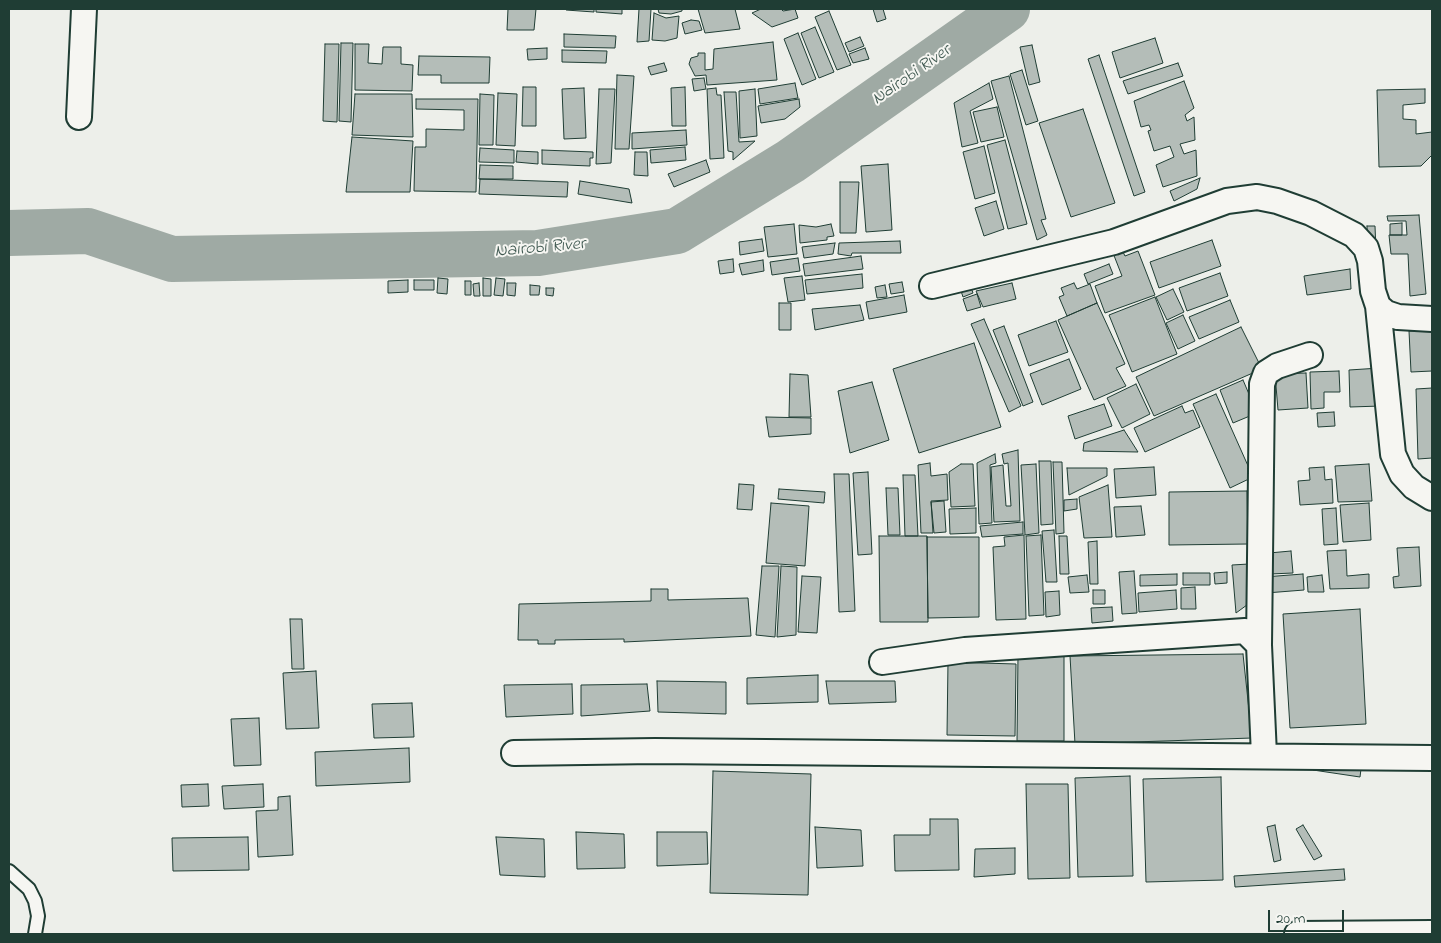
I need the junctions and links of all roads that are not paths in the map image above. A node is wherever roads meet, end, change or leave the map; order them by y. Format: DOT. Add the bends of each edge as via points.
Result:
graph roads {
  1 [pos="84,9"];
  2 [pos="79,117"];
  3 [pos="932,286"];
  4 [pos="1378,306"];
  5 [pos="1432,319"];
  6 [pos="1310,355"];
  7 [pos="1432,498"];
  8 [pos="1259,645"];
  9 [pos="882,662"];
  10 [pos="514,753"];
  11 [pos="1264,755"];
  12 [pos="1432,758"];
  13 [pos="9,871"];
  14 [pos="1432,933"];
  15 [pos="35,934"];
  16 [pos="1297,934"];
  1 -- 2 [label="street"];
  3 -- 4 [label="street" via="1114,242 1228,201 1257,197 1311,213 1354,235 1366,248"];
  4 -- 5 [label="street" via="1386,313 1398,316"];
  4 -- 7 [label="street" via="1393,454 1402,474 1414,488"];
  6 -- 8 [label="street" via="1277,366 1266,373 1262,384"];
  8 -- 9 [label="street" via="1244,632 965,650"];
  8 -- 11 [label="street"];
  10 -- 11 [label="street"];
  11 -- 12 [label="street"];
  13 -- 15 [label="lane" via="29,889 36,901"];
  14 -- 16 [label="street"];
}
